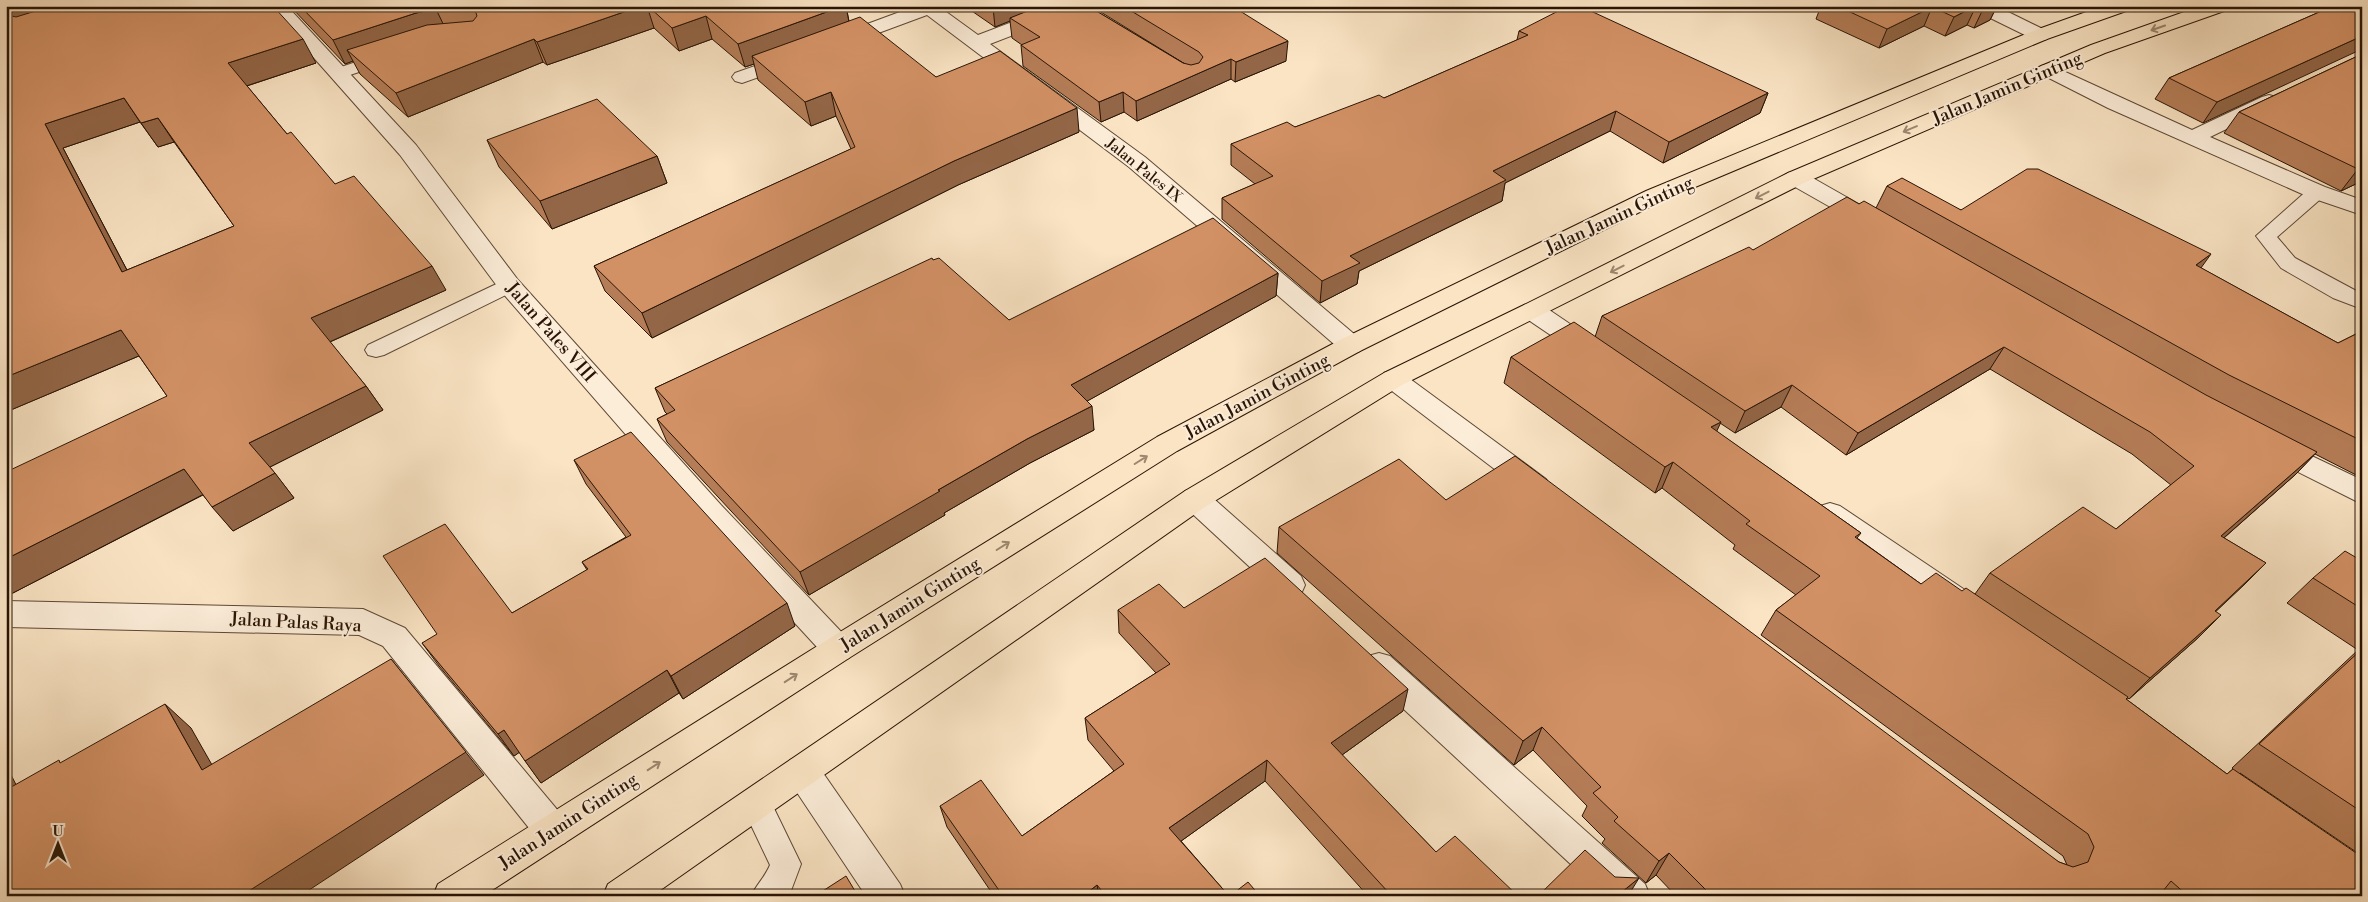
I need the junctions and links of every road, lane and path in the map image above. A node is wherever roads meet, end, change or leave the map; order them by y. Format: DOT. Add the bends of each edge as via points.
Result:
graph roads {
  1 [pos="277,6"];
  2 [pos="1072,6"];
  3 [pos="1981,6"];
  4 [pos="2122,6"];
  5 [pos="2220,6"];
  6 [pos="928,7"];
  7 [pos="1090,15"];
  8 [pos="2048,32"];
  9 [pos="977,42"];
  10 [pos="826,46"];
  11 [pos="2098,49"];
  12 [pos="398,52"];
  13 [pos="808,53"];
  14 [pos="2048,70"];
  15 [pos="341,73"];
  16 [pos="742,77"];
  17 [pos="2282,95"];
  18 [pos="2194,137"];
  19 [pos="1796,178"];
  20 [pos="2317,192"];
  21 [pos="2362,208"];
  22 [pos="1890,232"];
  23 [pos="509,286"];
  24 [pos="2362,302"];
  25 [pos="1533,311"];
  26 [pos="1351,345"];
  27 [pos="376,350"];
  28 [pos="1615,367"];
  29 [pos="1393,379"];
  30 [pos="2250,436"];
  31 [pos="2362,493"];
  32 [pos="1195,499"];
  33 [pos="1812,501"];
  34 [pos="1561,504"];
  35 [pos="1312,604"];
  36 [pos="6,614"];
  37 [pos="1984,619"];
  38 [pos="1355,644"];
  39 [pos="838,649"];
  40 [pos="802,770"];
  41 [pos="756,804"];
  42 [pos="553,831"];
  43 [pos="451,896"];
  44 [pos="621,896"];
  45 [pos="767,896"];
  46 [pos="888,896"];
  47 [pos="1632,896"];
  1 -- 15 [label="street, Jalan Pales VIII"];
  2 -- 7 [label="street"];
  2 -- 9 [label="street"];
  3 -- 8 [label="street"];
  4 -- 8 [label="highway, Jalan Jamin Ginting"];
  5 -- 11 [label="highway, Jalan Jamin Ginting, one-way"];
  6 -- 9 [label="street, Jalan Pales IX"];
  6 -- 10 [label="street"];
  8 -- 11 [label="highway"];
  8 -- 26 [label="highway, Jalan Jamin Ginting" via="1654,196"];
  9 -- 26 [label="street, Jalan Pales IX" via="1137,162"];
  11 -- 14 [label="highway, Jalan Jamin Ginting"];
  12 -- 15 [label="lane"];
  13 -- 16 [label="street"];
  14 -- 18 [label="street" via="2116,104"];
  14 -- 19 [label="highway, Jalan Jamin Ginting, one-way"];
  15 -- 23 [label="street, Jalan Pales VIII" via="408,150"];
  17 -- 18 [label="street"];
  18 -- 20 [label="street"];
  19 -- 22 [label="street"];
  19 -- 25 [label="highway, Jalan Jamin Ginting, one-way"];
  20 -- 21 [label="street"];
  20 -- 24 [label="lane" via="2266,236 2288,262 2340,293"];
  23 -- 27 [label="lane"];
  23 -- 39 [label="street, Jalan Pales VIII" via="711,513"];
  25 -- 28 [label="street"];
  25 -- 29 [label="highway, Jalan Jamin Ginting"];
  39 -- 26 [label="highway, Jalan Jamin Ginting, one-way" via="1167,444"];
  29 -- 32 [label="highway, Jalan Jamin Ginting"];
  29 -- 34 [label="street"];
  30 -- 31 [label="street"];
  32 -- 35 [label="street"];
  32 -- 40 [label="highway, Jalan Jamin Ginting"];
  33 -- 37 [label="street"];
  36 -- 42 [label="street, Jalan Palas Raya" via="363,622 394,637"];
  38 -- 47 [label="street"];
  42 -- 39 [label="highway, Jalan Jamin Ginting, one-way"];
  40 -- 41 [label="highway, Jalan Jamin Ginting"];
  40 -- 46 [label="street"];
  41 -- 44 [label="highway, Jalan Jamin Ginting"];
  41 -- 45 [label="lane" via="786,864 777,887"];
  42 -- 43 [label="highway, Jalan Jamin Ginting"];
}
